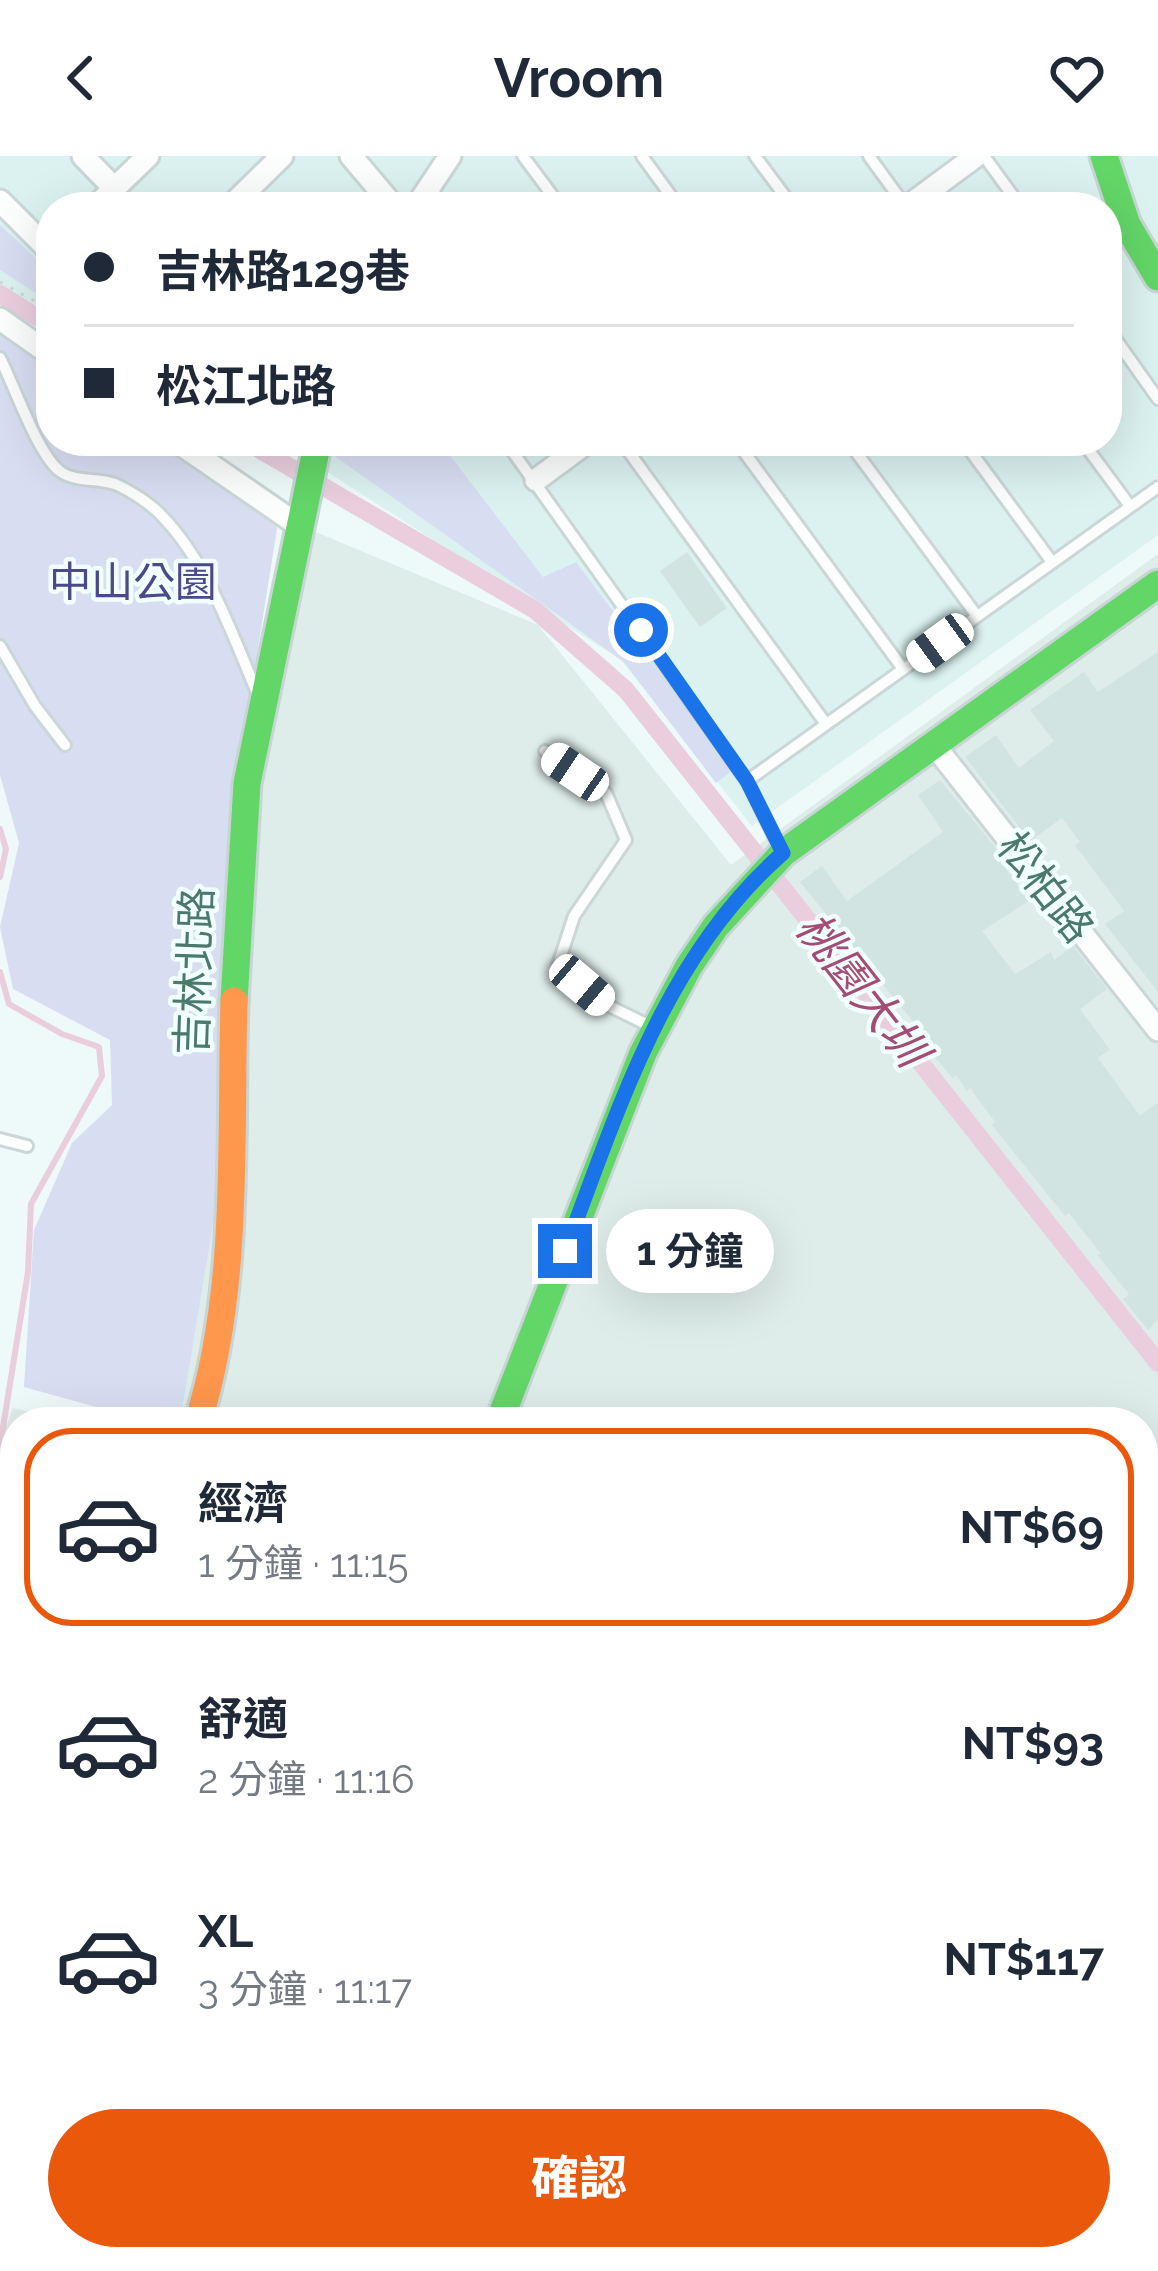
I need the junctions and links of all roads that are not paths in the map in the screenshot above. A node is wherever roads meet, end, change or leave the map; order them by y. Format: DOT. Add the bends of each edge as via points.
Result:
graph roads {
  1 [pos="83,156"];
  2 [pos="148,156"];
  3 [pos="282,156"];
  4 [pos="351,156"];
  5 [pos="450,156"];
  6 [pos="524,156"];
  7 [pos="642,156"];
  8 [pos="755,156"];
  9 [pos="869,156"];
  10 [pos="980,156"];
  11 [pos="1104,156"];
  12 [pos="428,185"];
  13 [pos="115,189"];
  14 [pos="112,192"];
  15 [pos="245,192"];
  16 [pos="381,192"];
  17 [pos="424,192"];
  18 [pos="433,192"];
  19 [pos="551,192"];
  20 [pos="668,192"];
  21 [pos="782,192"];
  22 [pos="895,192"];
  23 [pos="928,192"];
  24 [pos="1009,192"];
  25 [pos="1116,192"];
  26 [pos="0,201"];
  27 [pos="1122,210"];
  28 [pos="36,236"];
  29 [pos="1158,277"];
  30 [pos="0,320"];
  31 [pos="36,345"];
  32 [pos="1122,348"];
  33 [pos="0,358"];
  34 [pos="1158,399"];
  35 [pos="36,440"];
  36 [pos="45,456"];
  37 [pos="198,456"];
  38 [pos="517,456"];
  39 [pos="569,456"];
  40 [pos="632,456"];
  41 [pos="747,456"];
  42 [pos="859,456"];
  43 [pos="974,456"];
  44 [pos="1093,456"];
  45 [pos="311,458"];
  46 [pos="536,480"];
  47 [pos="1158,487"];
  48 [pos="1130,506"];
  49 [pos="298,525"];
  50 [pos="1052,562"];
  51 [pos="1158,584"];
  52 [pos="976,616"];
  53 [pos="0,646"];
  54 [pos="903,669"];
  55 [pos="262,703"];
  56 [pos="826,724"];
  57 [pos="934,745"];
  58 [pos="65,746"];
  59 [pos="545,752"];
  60 [pos="747,781"];
  61 [pos="779,856"];
  62 [pos="655,1028"];
  63 [pos="1158,1030"];
  64 [pos="0,1139"];
  65 [pos="27,1146"];
  66 [pos="203,1407"];
  67 [pos="505,1407"];
  1 -- 13 [label="street"];
  2 -- 13 [label="street"];
  3 -- 15 [label="street"];
  4 -- 16 [label="street"];
  5 -- 12 [label="street"];
  6 -- 19 [label="lane"];
  7 -- 20 [label="lane"];
  8 -- 21 [label="lane"];
  9 -- 22 [label="lane"];
  10 -- 23 [label="street"];
  10 -- 24 [label="lane"];
  11 -- 25 [label="street"];
  12 -- 17 [label="street"];
  12 -- 18 [label="lane"];
  13 -- 14 [label="street"];
  26 -- 28 [label="street"];
  27 -- 29 [label="street"];
  30 -- 31 [label="street"];
  32 -- 34 [label="lane"];
  33 -- 35 [label="lane"];
  36 -- 55 [label="lane" via="63,474 116,485 160,512 224,614"];
  37 -- 49 [label="street"];
  38 -- 46 [label="lane"];
  39 -- 46 [label="street"];
  40 -- 56 [label="lane"];
  41 -- 54 [label="lane"];
  42 -- 52 [label="lane"];
  43 -- 50 [label="lane"];
  44 -- 48 [label="lane"];
  45 -- 49 [label="street, 吉林北路"];
  46 -- 60 [label="lane"];
  47 -- 48 [label="lane"];
  48 -- 50 [label="lane"];
  49 -- 55 [label="street, 吉林北路"];
  50 -- 52 [label="lane"];
  51 -- 57 [label="street"];
  52 -- 54 [label="lane"];
  53 -- 58 [label="lane"];
  54 -- 56 [label="lane"];
  55 -- 66 [label="street, 吉林北路" via="237,903 225,1299"];
  56 -- 60 [label="lane"];
  57 -- 61 [label="street"];
  57 -- 63 [label="street, 松柏路"];
  59 -- 62 [label="lane" via="606,793 626,840 574,916 558,965 607,1005"];
  60 -- 61 [label="lane"];
  61 -- 62 [label="street" via="746,885 680,975"];
  62 -- 67 [label="street"];
  64 -- 65 [label="lane"];
}
